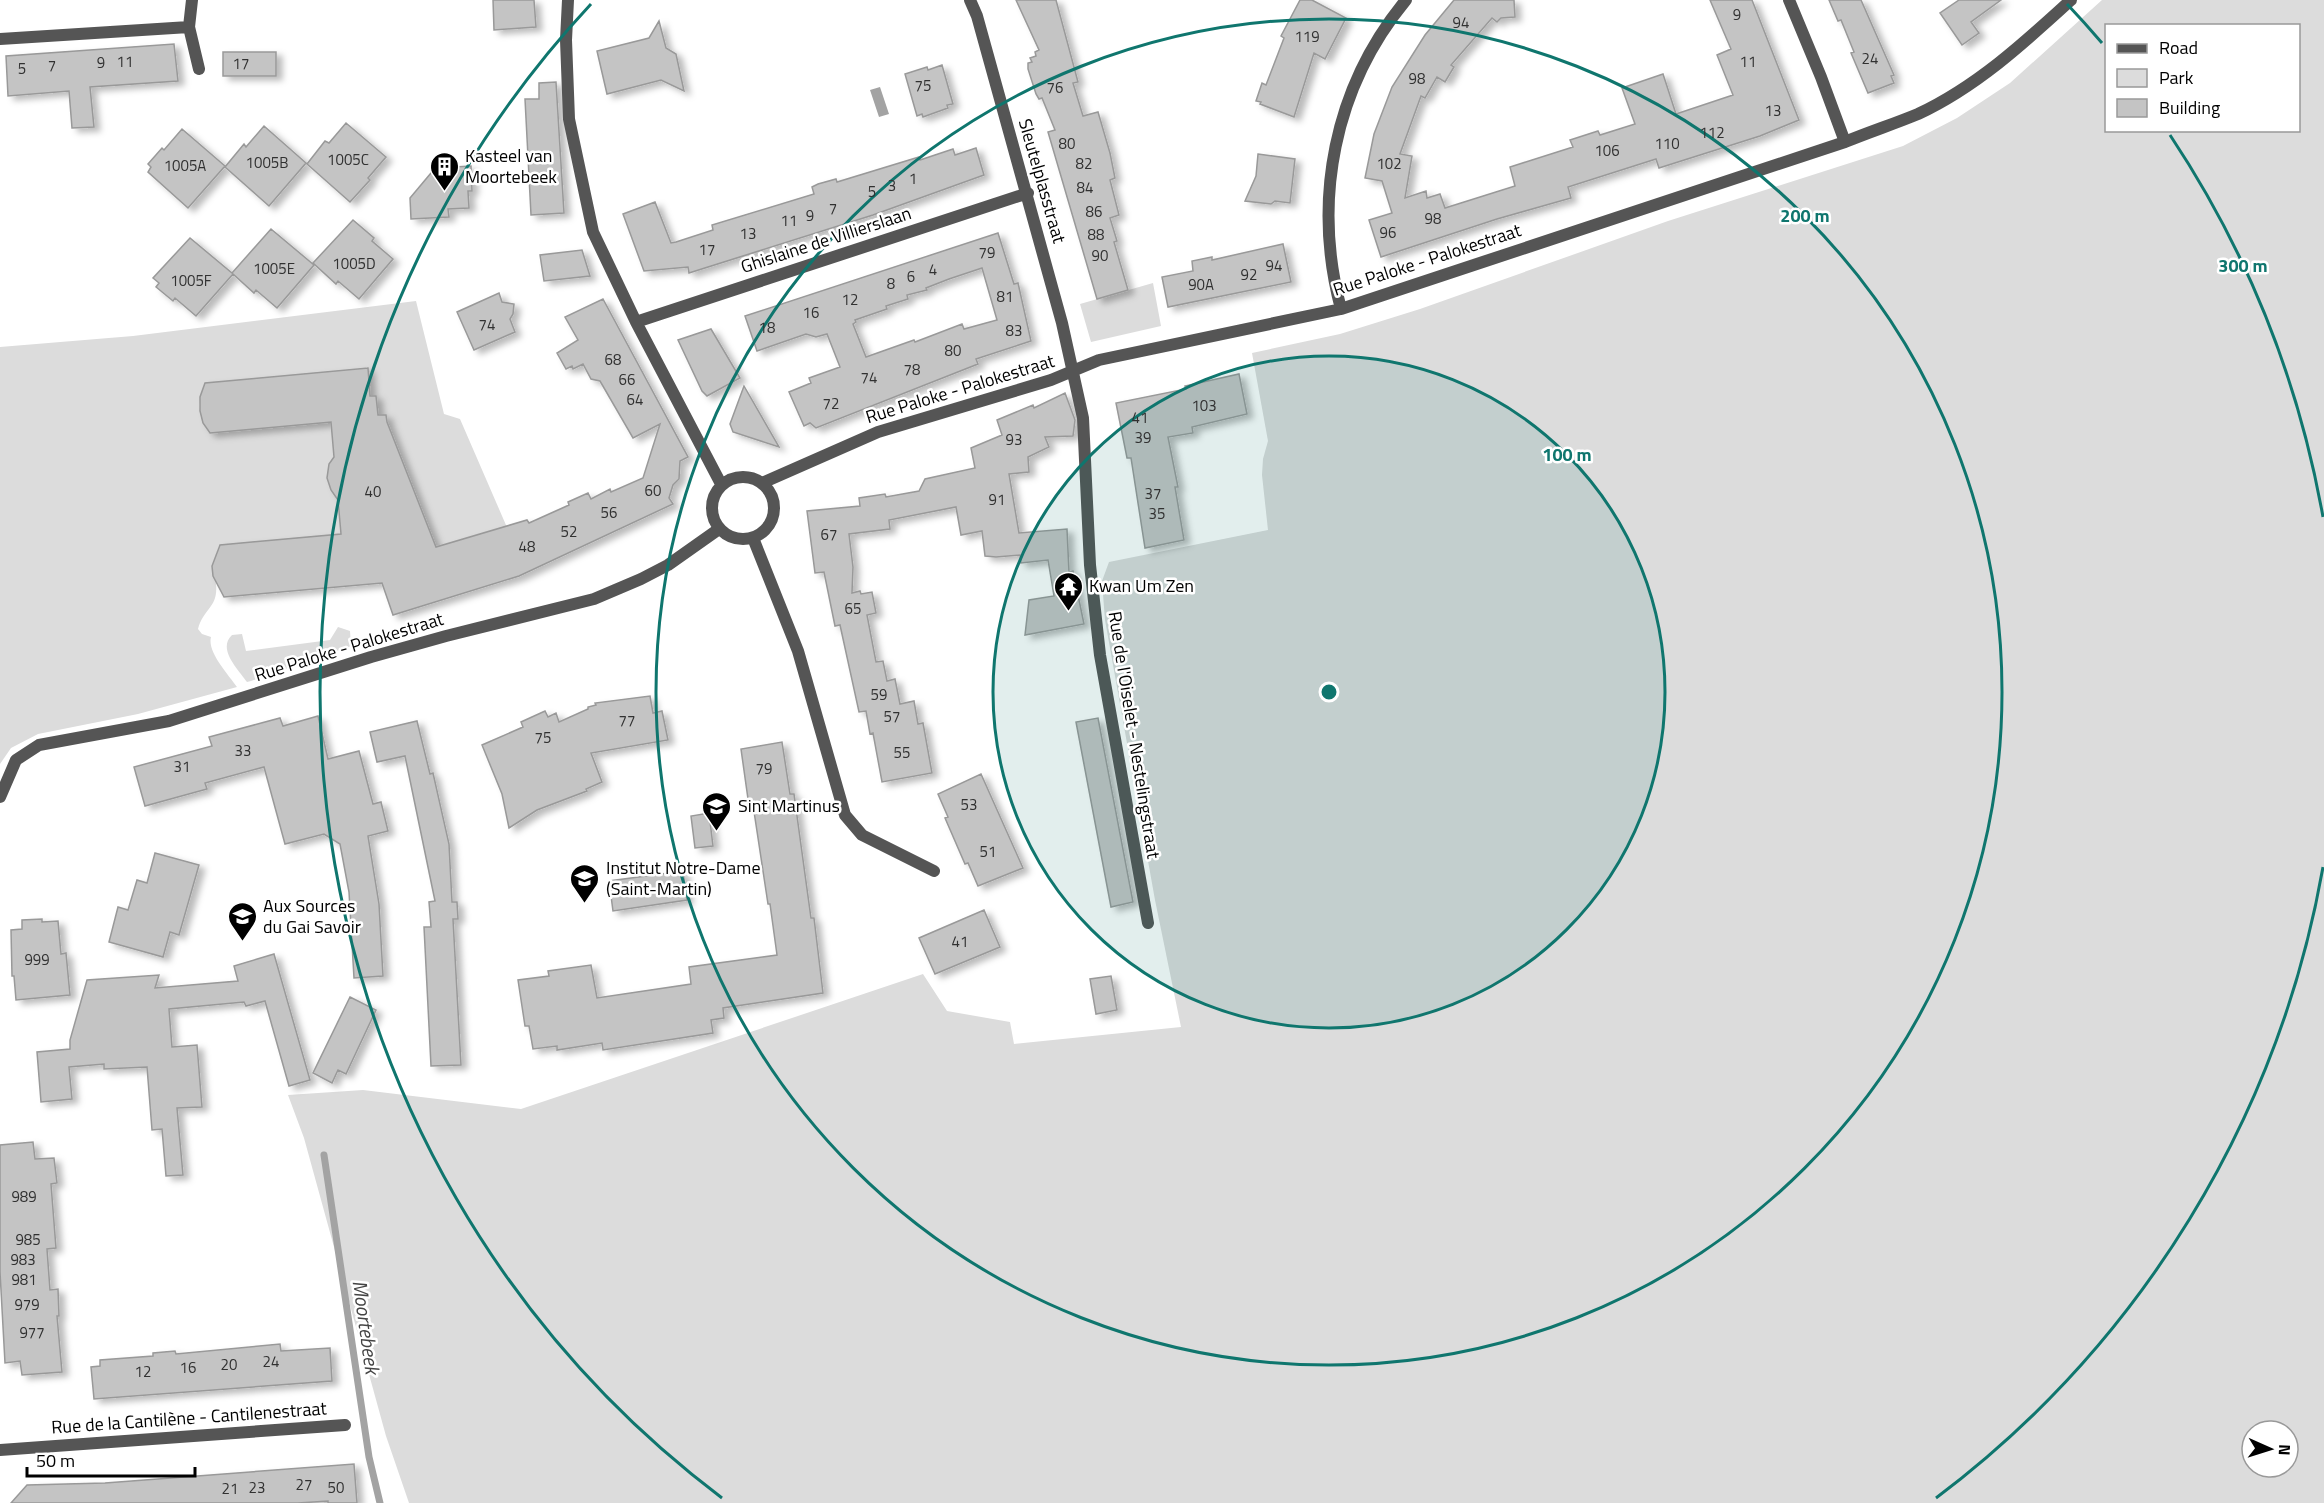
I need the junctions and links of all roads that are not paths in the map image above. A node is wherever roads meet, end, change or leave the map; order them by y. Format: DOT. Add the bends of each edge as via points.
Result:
graph roads {
  1 [pos="192,0"];
  2 [pos="568,0"];
  3 [pos="970,0"];
  4 [pos="1406,0"];
  5 [pos="1790,0"];
  6 [pos="2072,0"];
  7 [pos="189,27"];
  8 [pos="0,39"];
  9 [pos="199,69"];
  10 [pos="1845,142"];
  11 [pos="1028,193"];
  12 [pos="1341,309"];
  13 [pos="636,322"];
  14 [pos="1074,373"];
  15 [pos="762,483"];
  16 [pos="722,484"];
  17 [pos="719,529"];
  18 [pos="753,538"];
  19 [pos="0,797"];
  20 [pos="934,871"];
  21 [pos="1148,923"];
  22 [pos="345,1425"];
  23 [pos="0,1450"];
  1 -- 7 [label="street"];
  2 -- 13 [label="street" via="569,119 582,184 593,232"];
  3 -- 11 [label="street, Sleutelplasstraat"];
  4 -- 12 [label="street" via="1387,23 1357,80 1337,135 1329,177 1327,230 1332,277"];
  5 -- 10 [label="street"];
  6 -- 10 [label="street, Rue Paloke - Palokestraat" via="1968,86 1918,114"];
  7 -- 8 [label="street"];
  7 -- 9 [label="street"];
  10 -- 12 [label="street, Rue Paloke - Palokestraat"];
  11 -- 13 [label="street, Ghislaine de Villierslaan"];
  11 -- 14 [label="street, Sleutelplasstraat"];
  12 -- 14 [label="street, Rue Paloke - Palokestraat" via="1115,356"];
  13 -- 16 [label="street"];
  14 -- 15 [label="street, Rue Paloke - Palokestraat" via="878,432"];
  14 -- 21 [label="street, Rue de l'Oiselet - Nestelingstraat" via="1083,418 1090,565 1100,655"];
  15 -- 16 [label="street" via="742,476"];
  15 -- 18 [label="street" via="770,492 774,513 770,524"];
  16 -- 17 [label="street" via="711,511"];
  17 -- 18 [label="street" via="729,536"];
  17 -- 19 [label="street, Rue Paloke - Palokestraat" via="668,565 594,599 393,651 169,721 39,745 16,760"];
  18 -- 20 [label="street" via="798,651 845,815 862,835"];
  22 -- 23 [label="street, Rue de la Cantilène - Cantilenestraat"];
}
